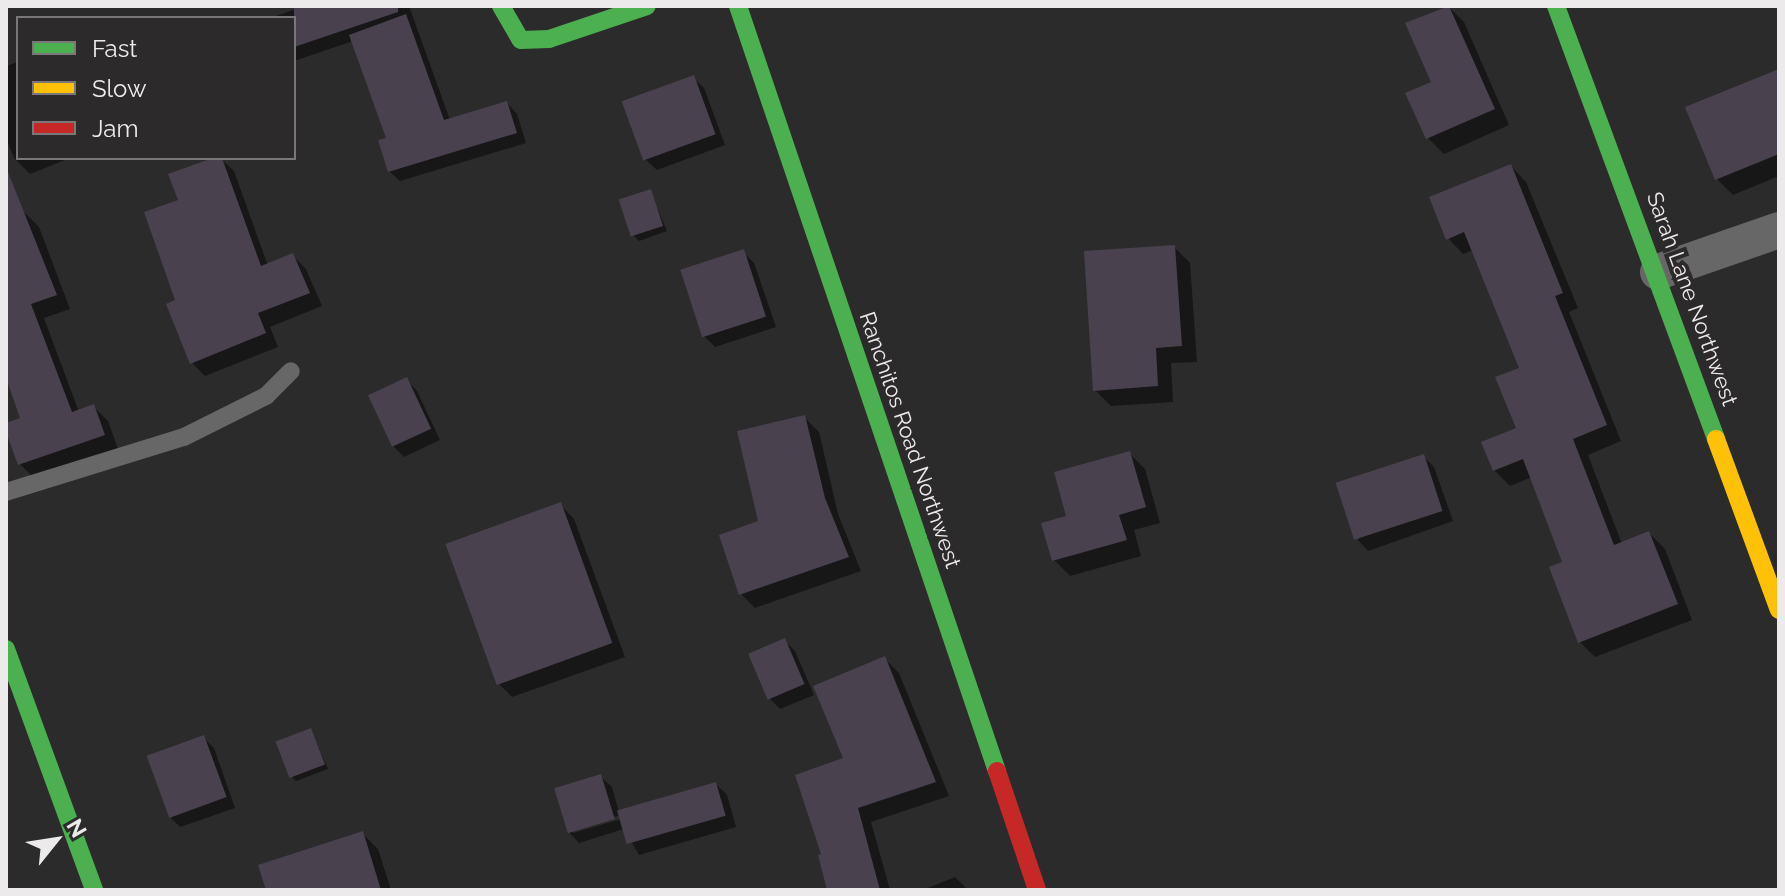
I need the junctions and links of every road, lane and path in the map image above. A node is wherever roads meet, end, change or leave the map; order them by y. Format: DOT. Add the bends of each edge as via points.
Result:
graph roads {
  1 [pos="501,6"];
  2 [pos="647,6"];
  3 [pos="738,6"];
  4 [pos="1556,6"];
  5 [pos="1779,230"];
  6 [pos="1658,272"];
  7 [pos="291,371"];
  8 [pos="6,492"];
  9 [pos="1779,610"];
  10 [pos="6,649"];
  11 [pos="94,890"];
  12 [pos="1037,890"];
  1 -- 2 [label="street" via="521,40 549,39"];
  3 -- 12 [label="street, Ranchitos Road Northwest"];
  4 -- 6 [label="street, Sarah Lane Northwest"];
  5 -- 6 [label="street"];
  6 -- 9 [label="street, Sarah Lane Northwest"];
  7 -- 8 [label="lane" via="266,396 184,437"];
  10 -- 11 [label="street"];
}
